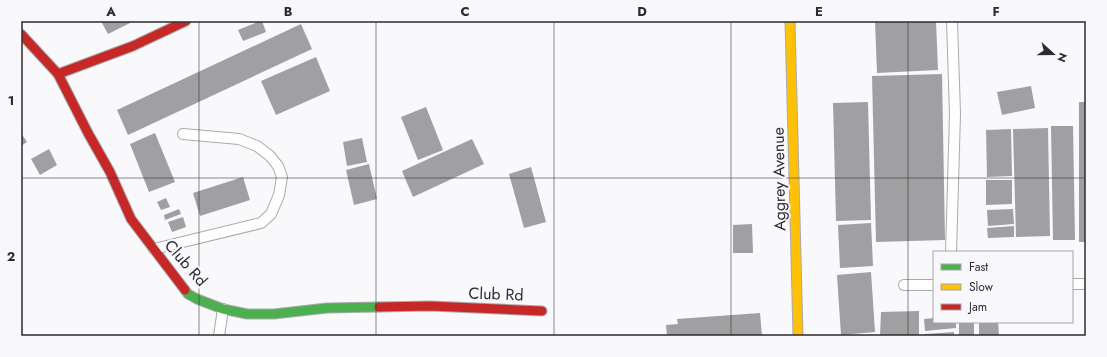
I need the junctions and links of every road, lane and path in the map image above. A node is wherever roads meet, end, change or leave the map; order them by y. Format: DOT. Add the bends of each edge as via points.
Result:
graph roads {
  1 [pos="186,21"];
  2 [pos="790,21"];
  3 [pos="952,21"];
  4 [pos="21,34"];
  5 [pos="58,74"];
  6 [pos="183,134"];
  7 [pos="154,249"];
  8 [pos="951,251"];
  9 [pos="1073,284"];
  10 [pos="1086,284"];
  11 [pos="904,285"];
  12 [pos="933,285"];
  13 [pos="223,308"];
  14 [pos="542,311"];
  15 [pos="219,336"];
  16 [pos="798,336"];
  1 -- 5 [label="street" via="133,46"];
  2 -- 16 [label="street, Aggrey Avenue"];
  3 -- 8 [label="lane" via="954,114"];
  4 -- 5 [label="street, Club Rd"];
  5 -- 7 [label="street, Club Rd" via="110,172 131,219"];
  6 -- 7 [label="lane" via="239,139 257,146 278,166 282,177 279,195 271,214 262,224"];
  7 -- 13 [label="street, Club Rd" via="188,294"];
  9 -- 10 [label="lane"];
  11 -- 12 [label="lane"];
  13 -- 14 [label="street, Club Rd" via="247,314 274,314 327,308 430,306"];
  13 -- 15 [label="lane"];
}
